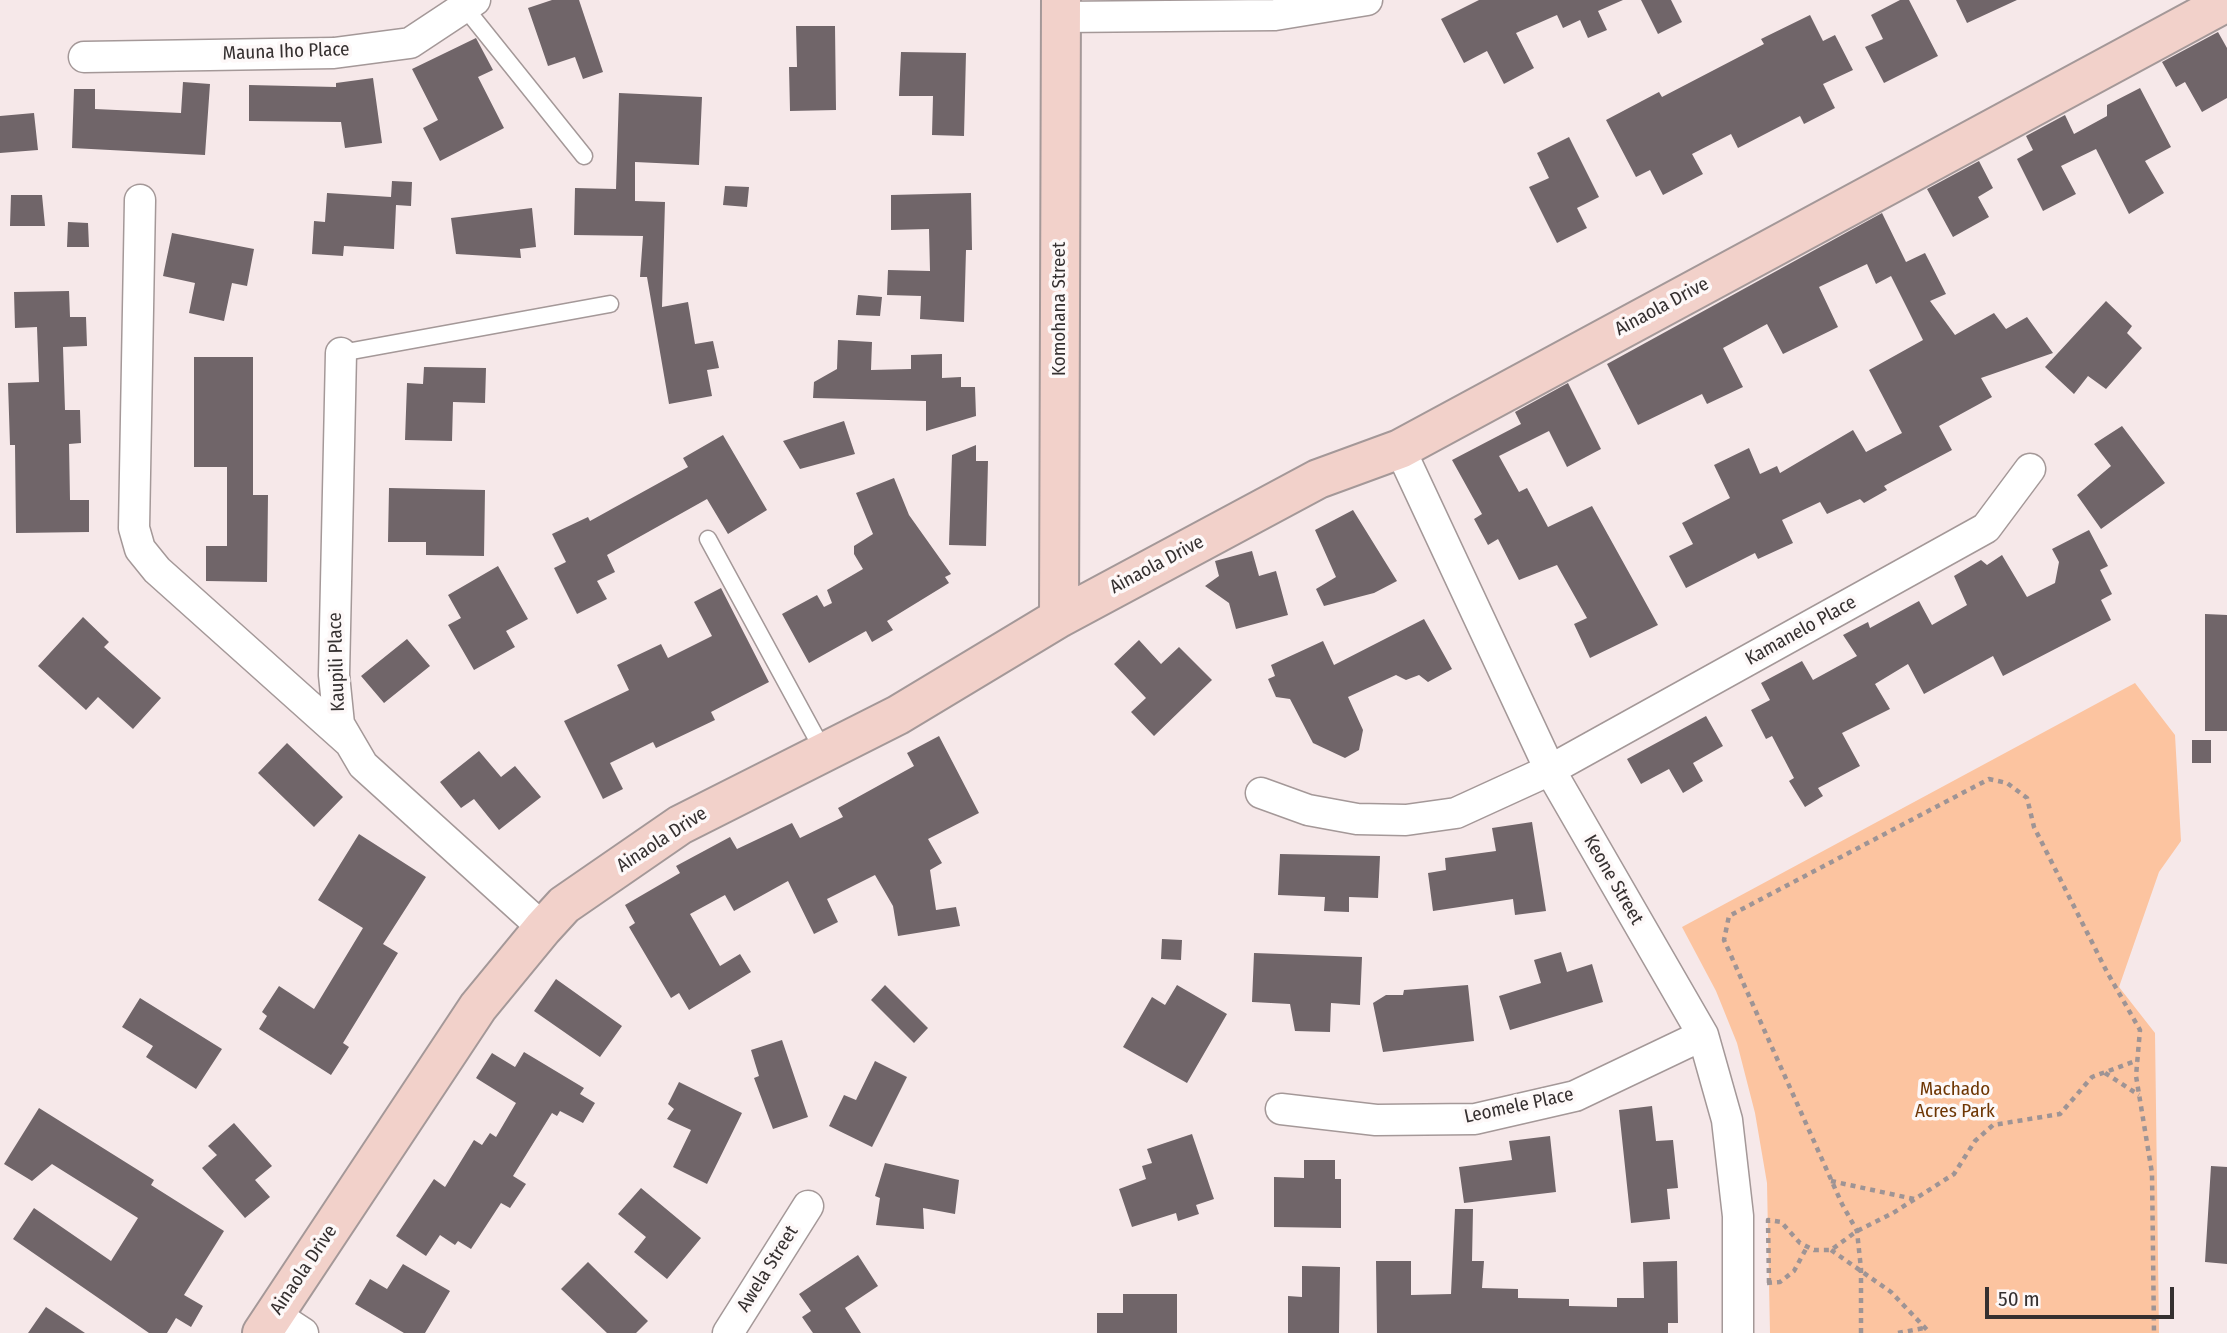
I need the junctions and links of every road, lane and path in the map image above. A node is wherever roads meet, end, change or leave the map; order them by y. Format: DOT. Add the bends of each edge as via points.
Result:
graph roads {
  1 [pos="1367,0"];
  2 [pos="2227,2"];
  3 [pos="470,5"];
  4 [pos="1061,8"];
  5 [pos="84,57"];
  6 [pos="584,156"];
  7 [pos="140,200"];
  8 [pos="610,304"];
  9 [pos="341,353"];
  10 [pos="1400,449"];
  11 [pos="2030,468"];
  12 [pos="708,539"];
  13 [pos="1059,618"];
  14 [pos="352,744"];
  15 [pos="824,752"];
  16 [pos="1550,770"];
  17 [pos="1261,793"];
  18 [pos="543,928"];
  19 [pos="1703,1035"];
  20 [pos="2138,1060"];
  21 [pos="2105,1073"];
  22 [pos="2140,1095"];
  23 [pos="1281,1109"];
  24 [pos="1831,1181"];
  25 [pos="1915,1199"];
  26 [pos="808,1206"];
  27 [pos="1857,1231"];
  28 [pos="1807,1247"];
  29 [pos="1831,1250"];
  30 [pos="1861,1269"];
  31 [pos="280,1327"];
  32 [pos="1925,1328"];
  33 [pos="727,1333"];
  34 [pos="1738,1333"];
  35 [pos="1861,1333"];
  36 [pos="1898,1333"];
  37 [pos="1930,1333"];
  38 [pos="2154,1333"];
  1 -- 4 [label="street" via="1275,15"];
  2 -- 10 [label="street, Ainaola Drive"];
  3 -- 5 [label="street, Mauna Iho Place" via="410,43 359,50"];
  3 -- 6 [label="lane"];
  4 -- 13 [label="street, Komohana Street"];
  7 -- 14 [label="street" via="134,528 140,549 157,570"];
  8 -- 9 [label="lane"];
  9 -- 14 [label="street, Kaupili Place" via="334,675 339,724"];
  10 -- 13 [label="street, Ainaola Drive" via="1318,479"];
  10 -- 16 [label="street, Keone Street"];
  11 -- 16 [label="street, Kamanelo Place" via="1986,528"];
  12 -- 15 [label="lane"];
  13 -- 15 [label="street, Ainaola Drive" via="898,715"];
  14 -- 18 [label="street, Kaupili Place" via="363,765"];
  15 -- 18 [label="street, Ainaola Drive" via="680,825 564,905"];
  16 -- 17 [label="street, Kamanelo Place" via="1456,813 1406,820 1308,810"];
  16 -- 19 [label="street, Keone Street"];
  18 -- 31 [label="street, Ainaola Drive" via="478,1007"];
  19 -- 23 [label="street, Leomele Place" via="1575,1096 1475,1119 1376,1120"];
  19 -- 34 [label="street, Keone Street" via="1727,1119 1738,1216"];
  20 -- 21 [label="path"];
  20 -- 22 [label="path"];
  20 -- 24 [label="path" via="2140,1030 2034,827 2027,798 2007,783 1990,779 1729,916 1724,940 1730,956"];
  21 -- 22 [label="path"];
  21 -- 25 [label="path" via="2092,1077 2060,1114 1993,1125 1975,1141 1954,1174"];
  22 -- 38 [label="path" via="2152,1174"];
  24 -- 25 [label="path"];
  24 -- 27 [label="path"];
  25 -- 27 [label="path"];
  26 -- 33 [label="street, Awela Street"];
  27 -- 29 [label="path"];
  27 -- 30 [label="path"];
  28 -- 28 [label="path" via="1794,1271 1780,1282 1769,1283 1768,1220 1781,1222"];
  28 -- 29 [label="path"];
  29 -- 30 [label="path"];
  30 -- 32 [label="path"];
  30 -- 35 [label="path"];
  32 -- 36 [label="path"];
  32 -- 37 [label="path"];
}
